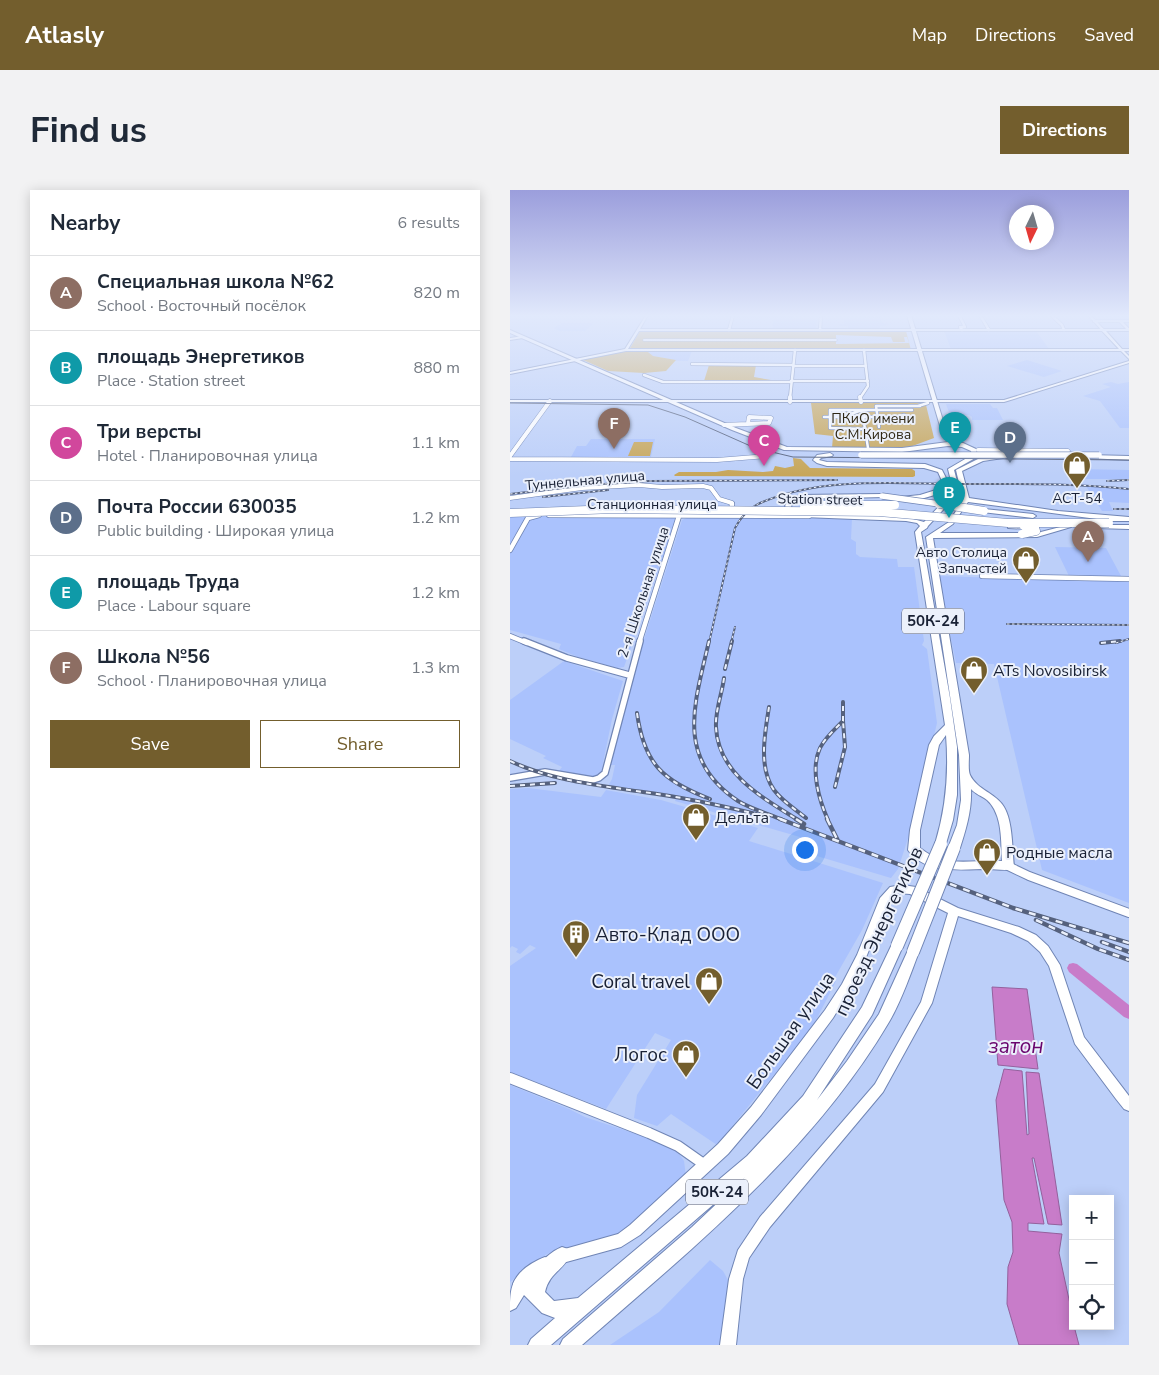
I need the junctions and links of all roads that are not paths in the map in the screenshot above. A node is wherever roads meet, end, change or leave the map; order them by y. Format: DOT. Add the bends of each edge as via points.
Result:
graph roads {
  1 [pos="531,369"];
  2 [pos="595,369"];
  3 [pos="793,369"];
  4 [pos="866,369"];
  5 [pos="925,369"];
  6 [pos="1107,369"];
  7 [pos="510,373"];
  8 [pos="644,375"];
  9 [pos="791,381"];
  10 [pos="868,381"];
  11 [pos="510,401"];
  12 [pos="550,401"];
  13 [pos="671,402"];
  14 [pos="790,402"];
  15 [pos="861,402"];
  16 [pos="935,402"];
  17 [pos="928,403"];
  18 [pos="920,406"];
  19 [pos="862,410"];
  20 [pos="877,410"];
  21 [pos="912,410"];
  22 [pos="824,417"];
  23 [pos="830,417"];
  24 [pos="864,417"];
  25 [pos="878,417"];
  26 [pos="846,418"];
  27 [pos="748,423"];
  28 [pos="724,425"];
  29 [pos="879,427"];
  30 [pos="865,429"];
  31 [pos="946,436"];
  32 [pos="942,443"];
  33 [pos="959,443"];
  34 [pos="868,448"];
  35 [pos="855,450"];
  36 [pos="978,450"];
  37 [pos="1068,450"];
  38 [pos="831,455"];
  39 [pos="510,456"];
  40 [pos="767,456"];
  41 [pos="1115,456"];
  42 [pos="1129,457"];
  43 [pos="510,460"];
  44 [pos="973,462"];
  45 [pos="908,464"];
  46 [pos="936,480"];
  47 [pos="944,480"];
  48 [pos="955,486"];
  49 [pos="930,493"];
  50 [pos="510,498"];
  51 [pos="966,500"];
  52 [pos="770,507"];
  53 [pos="510,511"];
  54 [pos="679,516"];
  55 [pos="730,516"];
  56 [pos="812,516"];
  57 [pos="1119,519"];
  58 [pos="1108,522"];
  59 [pos="1129,522"];
  60 [pos="951,523"];
  61 [pos="1009,525"];
  62 [pos="1068,527"];
  63 [pos="930,532"];
  64 [pos="510,550"];
  65 [pos="982,576"];
  66 [pos="1129,579"];
  67 [pos="510,636"];
  68 [pos="629,675"];
  69 [pos="949,726"];
  70 [pos="937,738"];
  71 [pos="952,744"];
  72 [pos="965,774"];
  73 [pos="510,778"];
  74 [pos="987,796"];
  75 [pos="966,800"];
  76 [pos="1008,866"];
  77 [pos="954,911"];
  78 [pos="1129,913"];
  79 [pos="510,1078"];
  80 [pos="1129,1104"];
  81 [pos="706,1165"];
  82 [pos="562,1255"];
  83 [pos="520,1284"];
  84 [pos="536,1295"];
  85 [pos="510,1302"];
  86 [pos="581,1306"];
  87 [pos="537,1345"];
  88 [pos="569,1345"];
  89 [pos="728,1345"];
  1 -- 7 [label="street"];
  2 -- 13 [label="main road"];
  3 -- 9 [label="street"];
  4 -- 10 [label="street"];
  5 -- 16 [label="main road"];
  6 -- 16 [label="street" via="1004,401"];
  8 -- 9 [label="street" via="663,382"];
  9 -- 10 [label="street"];
  9 -- 14 [label="street"];
  10 -- 15 [label="street" via="860,396"];
  11 -- 12 [label="main road"];
  12 -- 13 [label="main road"];
  12 -- 39 [label="street"];
  13 -- 14 [label="main road"];
  13 -- 28 [label="main road"];
  14 -- 15 [label="main road"];
  15 -- 16 [label="main road"];
  16 -- 31 [label="main road"];
  17 -- 18 [label="street"];
  18 -- 20 [label="street" via="876,404"];
  18 -- 21 [label="street"];
  19 -- 20 [label="street"];
  19 -- 23 [label="street" via="830,410"];
  19 -- 24 [label="street"];
  19 -- 26 [label="street"];
  20 -- 21 [label="street"];
  20 -- 25 [label="street"];
  21 -- 25 [label="street" via="906,416"];
  22 -- 23 [label="street"];
  23 -- 26 [label="street"];
  23 -- 30 [label="street" via="830,428"];
  24 -- 25 [label="street"];
  24 -- 26 [label="street"];
  24 -- 30 [label="street"];
  25 -- 29 [label="street"];
  27 -- 27 [label="street" via="769,423 771,418 749,417"];
  27 -- 28 [label="street"];
  28 -- 35 [label="main road" via="784,448"];
  30 -- 34 [label="street"];
  31 -- 32 [label="main road"];
  31 -- 33 [label="main road"];
  32 -- 33 [label="main road"];
  32 -- 35 [label="main road" via="907,450"];
  32 -- 48 [label="main road" via="963,445 976,452 969,461 951,469"];
  33 -- 36 [label="main road"];
  35 -- 38 [label="main road"];
  36 -- 37 [label="street"];
  36 -- 41 [label="main road" via="1002,455"];
  36 -- 44 [label="main road" via="979,456"];
  38 -- 41 [label="main road, bridge"];
  38 -- 45 [label="main road" via="816,460 827,464"];
  40 -- 43 [label="street" via="717,460"];
  41 -- 42 [label="main road"];
  42 -- 44 [label="main road" via="990,458"];
  44 -- 51 [label="main road" via="959,470"];
  45 -- 46 [label="main road" via="929,469"];
  45 -- 47 [label="main road" via="937,469"];
  48 -- 49 [label="main road"];
  48 -- 63 [label="main road, 50К-24" via="952,498 934,514"];
  49 -- 52 [label="main road, bridge" via="918,501 895,505"];
  49 -- 61 [label="main road, bridge" via="910,498 817,499 803,504 805,510 822,514"];
  50 -- 55 [label="street, Туннельная улица" via="582,488 703,486 711,488 719,499 732,503"];
  51 -- 57 [label="main road"];
  51 -- 60 [label="main road"];
  52 -- 53 [label="main road, Station street" via="614,505"];
  52 -- 58 [label="main road, Station street, bridge" via="888,509 1008,519"];
  53 -- 61 [label="main road, Station street, bridge" via="879,512"];
  54 -- 55 [label="street, Станционная улица"];
  54 -- 64 [label="street, Станционная улица" via="531,516"];
  54 -- 68 [label="street, 2-я Школьная улица"];
  55 -- 56 [label="street, Станционная улица"];
  56 -- 57 [label="main road, bridge" via="791,511 789,503 805,497 882,496 984,511"];
  56 -- 63 [label="main road" via="906,519 919,522"];
  57 -- 59 [label="main road"];
  58 -- 59 [label="main road, Station street"];
  58 -- 61 [label="main road, Station street, bridge"];
  59 -- 62 [label="main road"];
  60 -- 61 [label="main road, bridge" via="953,530 958,532 1022,534 1036,530"];
  60 -- 63 [label="main road"];
  61 -- 62 [label="main road"];
  62 -- 63 [label="main road" via="1038,535"];
  63 -- 69 [label="main road, проезд Энергетиков / 50К-24" via="918,532"];
  63 -- 72 [label="main road, проезд Энергетиков / 50К-24" via="961,726"];
  65 -- 66 [label="street"];
  67 -- 68 [label="street" via="567,658"];
  68 -- 73 [label="street" via="602,776 589,780 547,772"];
  69 -- 70 [label="main road"];
  69 -- 71 [label="main road, проезд Энергетиков / 50К-24"];
  70 -- 71 [label="main road" via="945,737"];
  70 -- 76 [label="main road" via="915,830 914,850 926,859 954,867 990,863"];
  71 -- 86 [label="main road, проезд Энергетиков / 50К-24, bridge" via="952,808 941,844 867,1011 808,1101 752,1161"];
  72 -- 74 [label="main road" via="976,790"];
  72 -- 75 [label="main road, проезд Энергетиков / 50К-24"];
  74 -- 75 [label="main road"];
  74 -- 76 [label="main road" via="1000,809"];
  75 -- 88 [label="main road, проезд Энергетиков / 50К-24, bridge" via="954,848 884,1017 820,1109 763,1172"];
  76 -- 78 [label="street"];
  77 -- 80 [label="main road, Большая улица" via="1015,930 1032,938 1044,949 1054,965 1079,1040"];
  77 -- 81 [label="main road, Большая улица" via="910,890 894,890 888,895 858,963 829,1014 756,1112"];
  77 -- 89 [label="main road" via="926,1003 879,1088 765,1222 744,1255 736,1279"];
  79 -- 81 [label="street" via="651,1132 685,1149"];
  81 -- 82 [label="main road, Большая улица" via="620,1240"];
  82 -- 83 [label="main road, Большая улица" via="532,1272"];
  82 -- 84 [label="main road" via="544,1271 538,1281"];
  83 -- 84 [label="main road" via="531,1288"];
  83 -- 85 [label="main road"];
  84 -- 86 [label="main road" via="551,1311"];
  86 -- 87 [label="main road, проезд Энергетиков / 50К-24"];
}
